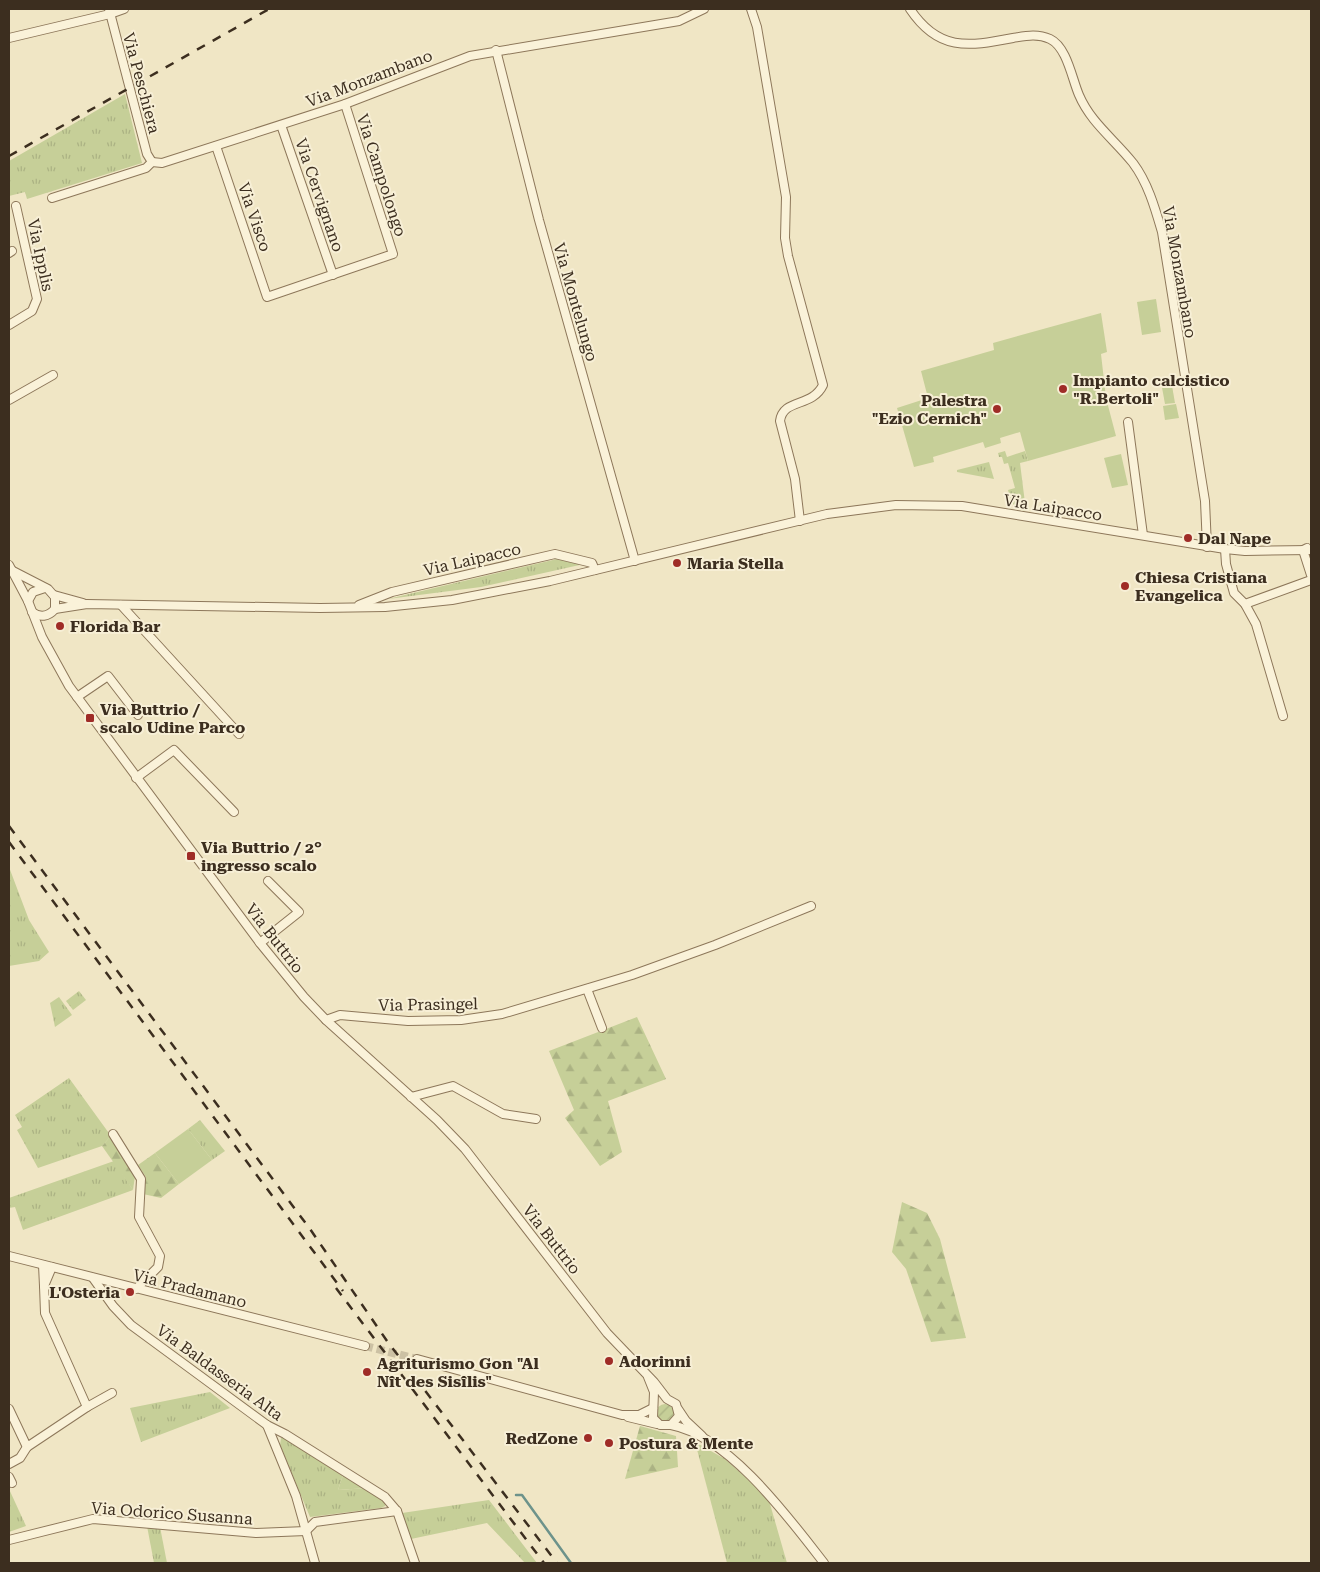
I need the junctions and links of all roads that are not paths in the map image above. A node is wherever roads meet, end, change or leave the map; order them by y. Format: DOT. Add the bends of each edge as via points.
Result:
graph roads {
  1 [pos="124,9"];
  2 [pos="704,9"];
  3 [pos="751,9"];
  4 [pos="910,9"];
  5 [pos="109,12"];
  6 [pos="9,38"];
  7 [pos="496,50"];
  8 [pos="345,104"];
  9 [pos="280,125"];
  10 [pos="216,146"];
  11 [pos="152,162"];
  12 [pos="52,198"];
  13 [pos="16,206"];
  14 [pos="333,275"];
  15 [pos="9,325"];
  16 [pos="53,375"];
  17 [pos="9,400"];
  18 [pos="1128,422"];
  19 [pos="800,520"];
  20 [pos="1143,536"];
  21 [pos="1206,547"];
  22 [pos="1309,548"];
  23 [pos="1225,549"];
  24 [pos="635,561"];
  25 [pos="10,568"];
  26 [pos="595,570"];
  27 [pos="1311,575"];
  28 [pos="1311,580"];
  29 [pos="45,588"];
  30 [pos="54,595"];
  31 [pos="28,600"];
  32 [pos="87,604"];
  33 [pos="1245,604"];
  34 [pos="121,605"];
  35 [pos="352,607"];
  36 [pos="55,609"];
  37 [pos="32,612"];
  38 [pos="45,616"];
  39 [pos="40,634"];
  40 [pos="77,697"];
  41 [pos="138,715"];
  42 [pos="1283,716"];
  43 [pos="240,734"];
  44 [pos="136,778"];
  45 [pos="234,812"];
  46 [pos="268,881"];
  47 [pos="811,906"];
  48 [pos="260,943"];
  49 [pos="587,989"];
  50 [pos="326,1020"];
  51 [pos="602,1028"];
  52 [pos="411,1097"];
  53 [pos="536,1119"];
  54 [pos="113,1134"];
  55 [pos="9,1256"];
  56 [pos="43,1265"];
  57 [pos="52,1267"];
  58 [pos="93,1278"];
  59 [pos="44,1286"];
  60 [pos="136,1289"];
  61 [pos="365,1346"];
  62 [pos="417,1359"];
  63 [pos="648,1376"];
  64 [pos="112,1393"];
  65 [pos="667,1400"];
  66 [pos="653,1407"];
  67 [pos="87,1408"];
  68 [pos="9,1409"];
  69 [pos="678,1409"];
  70 [pos="622,1414"];
  71 [pos="657,1424"];
  72 [pos="267,1425"];
  73 [pos="670,1425"];
  74 [pos="705,1439"];
  75 [pos="27,1447"];
  76 [pos="9,1464"];
  77 [pos="397,1511"];
  78 [pos="306,1531"];
  79 [pos="9,1540"];
  80 [pos="315,1563"];
  81 [pos="415,1563"];
  82 [pos="824,1563"];
  1 -- 5 [label="street"];
  2 -- 7 [label="street, Via Monzambano" via="679,21"];
  3 -- 19 [label="street" via="757,27 786,197 788,256 823,385 811,400 786,408 781,413"];
  4 -- 21 [label="street, Via Monzambano" via="931,33 956,44 981,44 1030,35 1052,40 1060,49 1080,97 1097,126 1133,163 1141,176 1162,232 1205,501"];
  5 -- 6 [label="street"];
  5 -- 11 [label="street, Via Peschiera" via="147,154"];
  7 -- 8 [label="street, Via Monzambano" via="439,67"];
  7 -- 24 [label="street, Via Montelungo" via="539,220"];
  8 -- 9 [label="street, Via Monzambano"];
  8 -- 14 [label="street, Via Campolongo" via="393,254"];
  9 -- 10 [label="street, Via Monzambano"];
  9 -- 14 [label="street, Via Cervignano"];
  10 -- 11 [label="street, Via Monzambano" via="162,163"];
  10 -- 14 [label="street, Via Visco" via="267,297"];
  11 -- 12 [label="street, Via Monzambano" via="146,168"];
  13 -- 15 [label="street, Via Ipplis" via="37,300 32,311"];
  16 -- 17 [label="street"];
  18 -- 20 [label="street"];
  19 -- 20 [label="street, Via Laipacco" via="865,507 927,504 962,506"];
  19 -- 24 [label="street, Via Laipacco"];
  20 -- 21 [label="street, Via Laipacco"];
  21 -- 23 [label="street, Via Laipacco"];
  22 -- 23 [label="street, Via Laipacco"];
  22 -- 27 [label="street"];
  23 -- 33 [label="street" via="1234,593"];
  24 -- 26 [label="street, Via Laipacco"];
  25 -- 29 [label="street, Via Buttrio"];
  25 -- 31 [label="street, Via Buttrio"];
  26 -- 35 [label="street, Via Laipacco" via="452,600"];
  26 -- 35 [label="street, Via Laipacco" via="592,563 555,554 392,592"];
  28 -- 33 [label="street"];
  29 -- 30 [label="street, Via Buttrio"];
  29 -- 31 [label="street" via="33,592"];
  30 -- 32 [label="street, Via Laipacco"];
  30 -- 36 [label="street"];
  31 -- 37 [label="street, Via Buttrio"];
  32 -- 34 [label="street, Via Laipacco"];
  32 -- 36 [label="street, Via Laipacco"];
  33 -- 42 [label="street" via="1256,624"];
  34 -- 35 [label="street, Via Laipacco"];
  34 -- 43 [label="street"];
  36 -- 38 [label="street"];
  37 -- 38 [label="street"];
  37 -- 39 [label="street, Via Buttrio"];
  38 -- 39 [label="street"];
  39 -- 40 [label="street, Via Buttrio"];
  40 -- 41 [label="street" via="108,676"];
  40 -- 44 [label="street, Via Buttrio"];
  44 -- 45 [label="street" via="174,750"];
  44 -- 48 [label="street, Via Buttrio"];
  46 -- 48 [label="street" via="299,912"];
  47 -- 49 [label="street, Via Prasingel" via="715,945"];
  48 -- 50 [label="street, Via Buttrio"];
  49 -- 50 [label="street, Via Prasingel" via="524,1009 485,1017 408,1021 340,1015"];
  49 -- 51 [label="street"];
  50 -- 52 [label="street, Via Buttrio"];
  52 -- 53 [label="street" via="452,1086 503,1114"];
  52 -- 63 [label="street, Via Buttrio" via="465,1149 607,1333"];
  54 -- 60 [label="street" via="141,1179 139,1216 160,1256 158,1267"];
  55 -- 56 [label="street, Via Pradamano"];
  56 -- 57 [label="street, Via Pradamano"];
  56 -- 59 [label="street"];
  57 -- 58 [label="street, Via Pradamano"];
  57 -- 59 [label="street"];
  58 -- 60 [label="street, Via Pradamano"];
  58 -- 72 [label="street, Via Baldasseria Alta" via="132,1326"];
  59 -- 67 [label="street" via="45,1313"];
  60 -- 61 [label="street, Via Pradamano"];
  62 -- 70 [label="street"];
  63 -- 65 [label="street, Via Buttrio"];
  63 -- 66 [label="street, Via Buttrio" via="654,1392"];
  64 -- 67 [label="street"];
  65 -- 66 [label="street" via="660,1400"];
  65 -- 69 [label="street, Via Buttrio" via="676,1404"];
  66 -- 70 [label="street" via="639,1414"];
  66 -- 71 [label="street, Via Buttrio" via="652,1415"];
  67 -- 75 [label="street"];
  68 -- 75 [label="street"];
  69 -- 73 [label="street" via="677,1419"];
  69 -- 74 [label="street, Via Buttrio"];
  70 -- 71 [label="street"];
  71 -- 73 [label="street, Via Buttrio"];
  72 -- 77 [label="street, Via Baldasseria Alta" via="369,1485"];
  72 -- 78 [label="street" via="296,1496"];
  73 -- 74 [label="street, Via Buttrio"];
  74 -- 82 [label="street, Via Buttrio" via="763,1487"];
  75 -- 76 [label="street" via="20,1458"];
  77 -- 78 [label="street" via="315,1522"];
  77 -- 81 [label="street, Via Baldasseria Alta"];
  78 -- 79 [label="street, Via Odorico Susanna" via="256,1533 93,1519"];
  78 -- 80 [label="street"];
}
